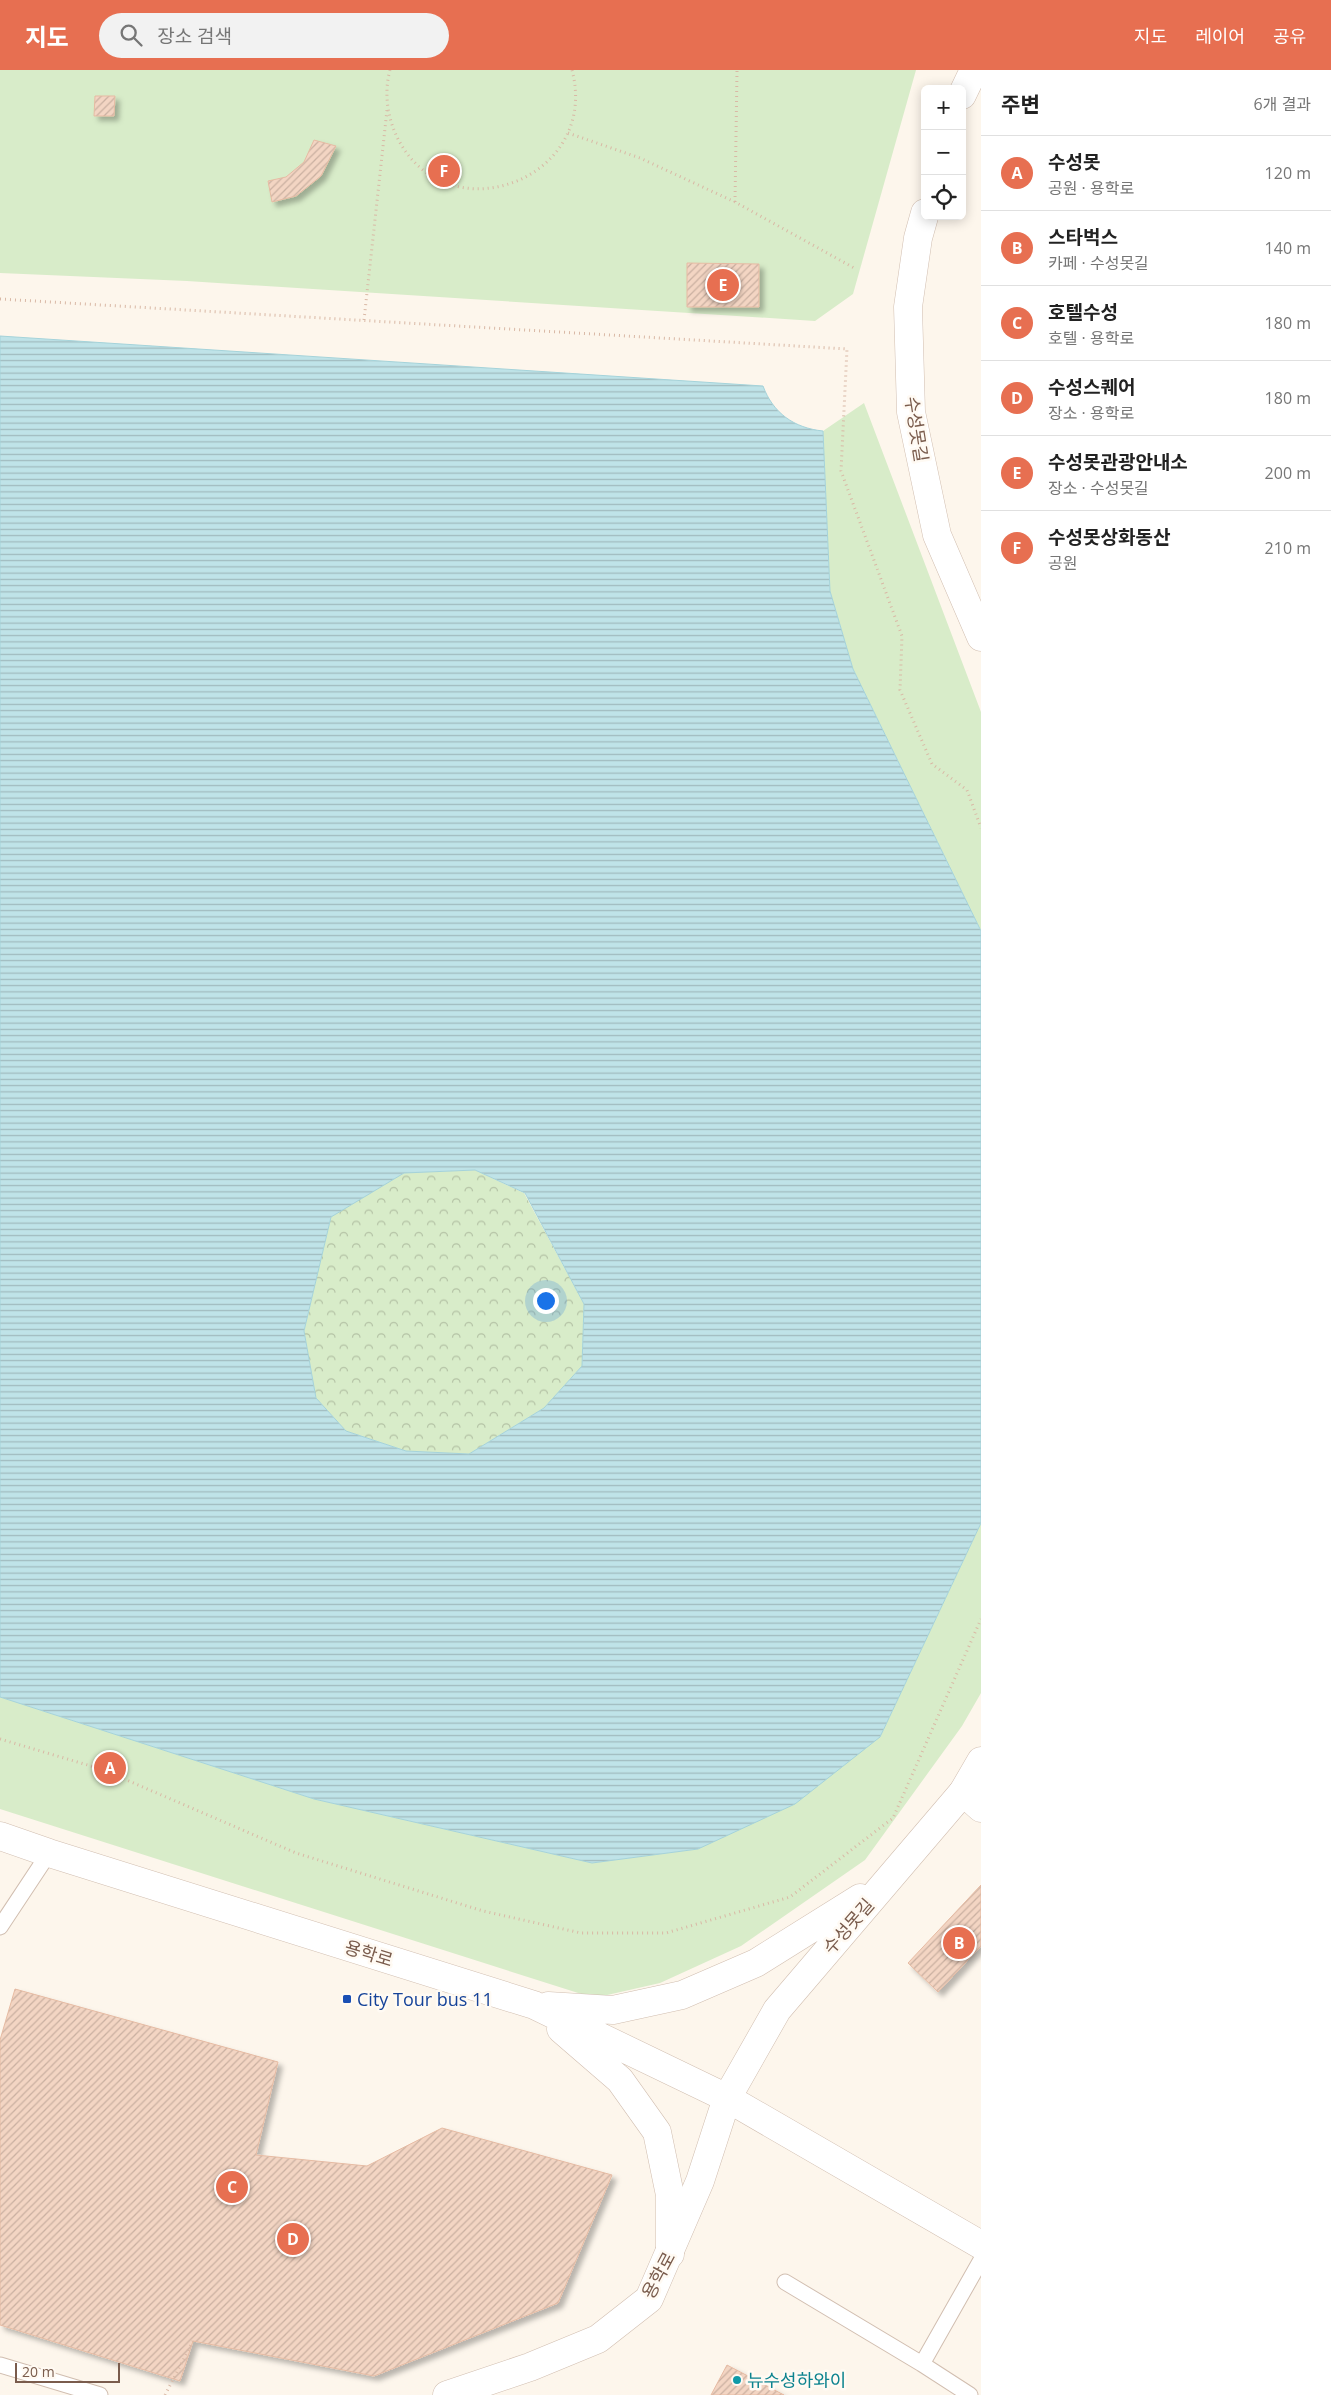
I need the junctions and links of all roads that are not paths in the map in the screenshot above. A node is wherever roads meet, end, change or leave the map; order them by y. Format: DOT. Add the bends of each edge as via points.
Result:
graph roads {
  1 [pos="974,70"];
  2 [pos="966,87"];
  3 [pos="923,220"];
  4 [pos="981,637"];
  5 [pos="981,1761"];
  6 [pos="972,1800"];
  7 [pos="0,1836"];
  8 [pos="49,1853"];
  9 [pos="887,1881"];
  10 [pos="0,1927"];
  11 [pos="534,2005"];
  12 [pos="727,2098"];
  13 [pos="981,2245"];
  14 [pos="670,2254"];
  15 [pos="981,2260"];
  16 [pos="785,2282"];
  17 [pos="922,2364"];
  18 [pos="0,2365"];
  19 [pos="100,2395"];
  20 [pos="447,2395"];
  21 [pos="970,2395"];
  1 -- 2 [label="street"];
  3 -- 4 [label="street, 수성못길" via="908,308 911,412 937,535"];
  5 -- 6 [label="street, 수성못길"];
  6 -- 9 [label="street, 수성못길"];
  7 -- 8 [label="street, 용학로"];
  8 -- 10 [label="lane"];
  8 -- 11 [label="street, 용학로"];
  9 -- 11 [label="street" via="756,1963 682,1995 613,2010"];
  9 -- 12 [label="street, 수성못길" via="777,2010"];
  11 -- 12 [label="street, 용학로"];
  11 -- 14 [label="street" via="620,2080 658,2132 670,2195"];
  12 -- 13 [label="street, 용학로"];
  12 -- 14 [label="street, 용학로" via="700,2181"];
  14 -- 20 [label="street, 용학로" via="649,2299 598,2338 530,2367"];
  15 -- 17 [label="lane"];
  16 -- 17 [label="lane"];
  17 -- 21 [label="lane"];
  18 -- 19 [label="lane"];
}
